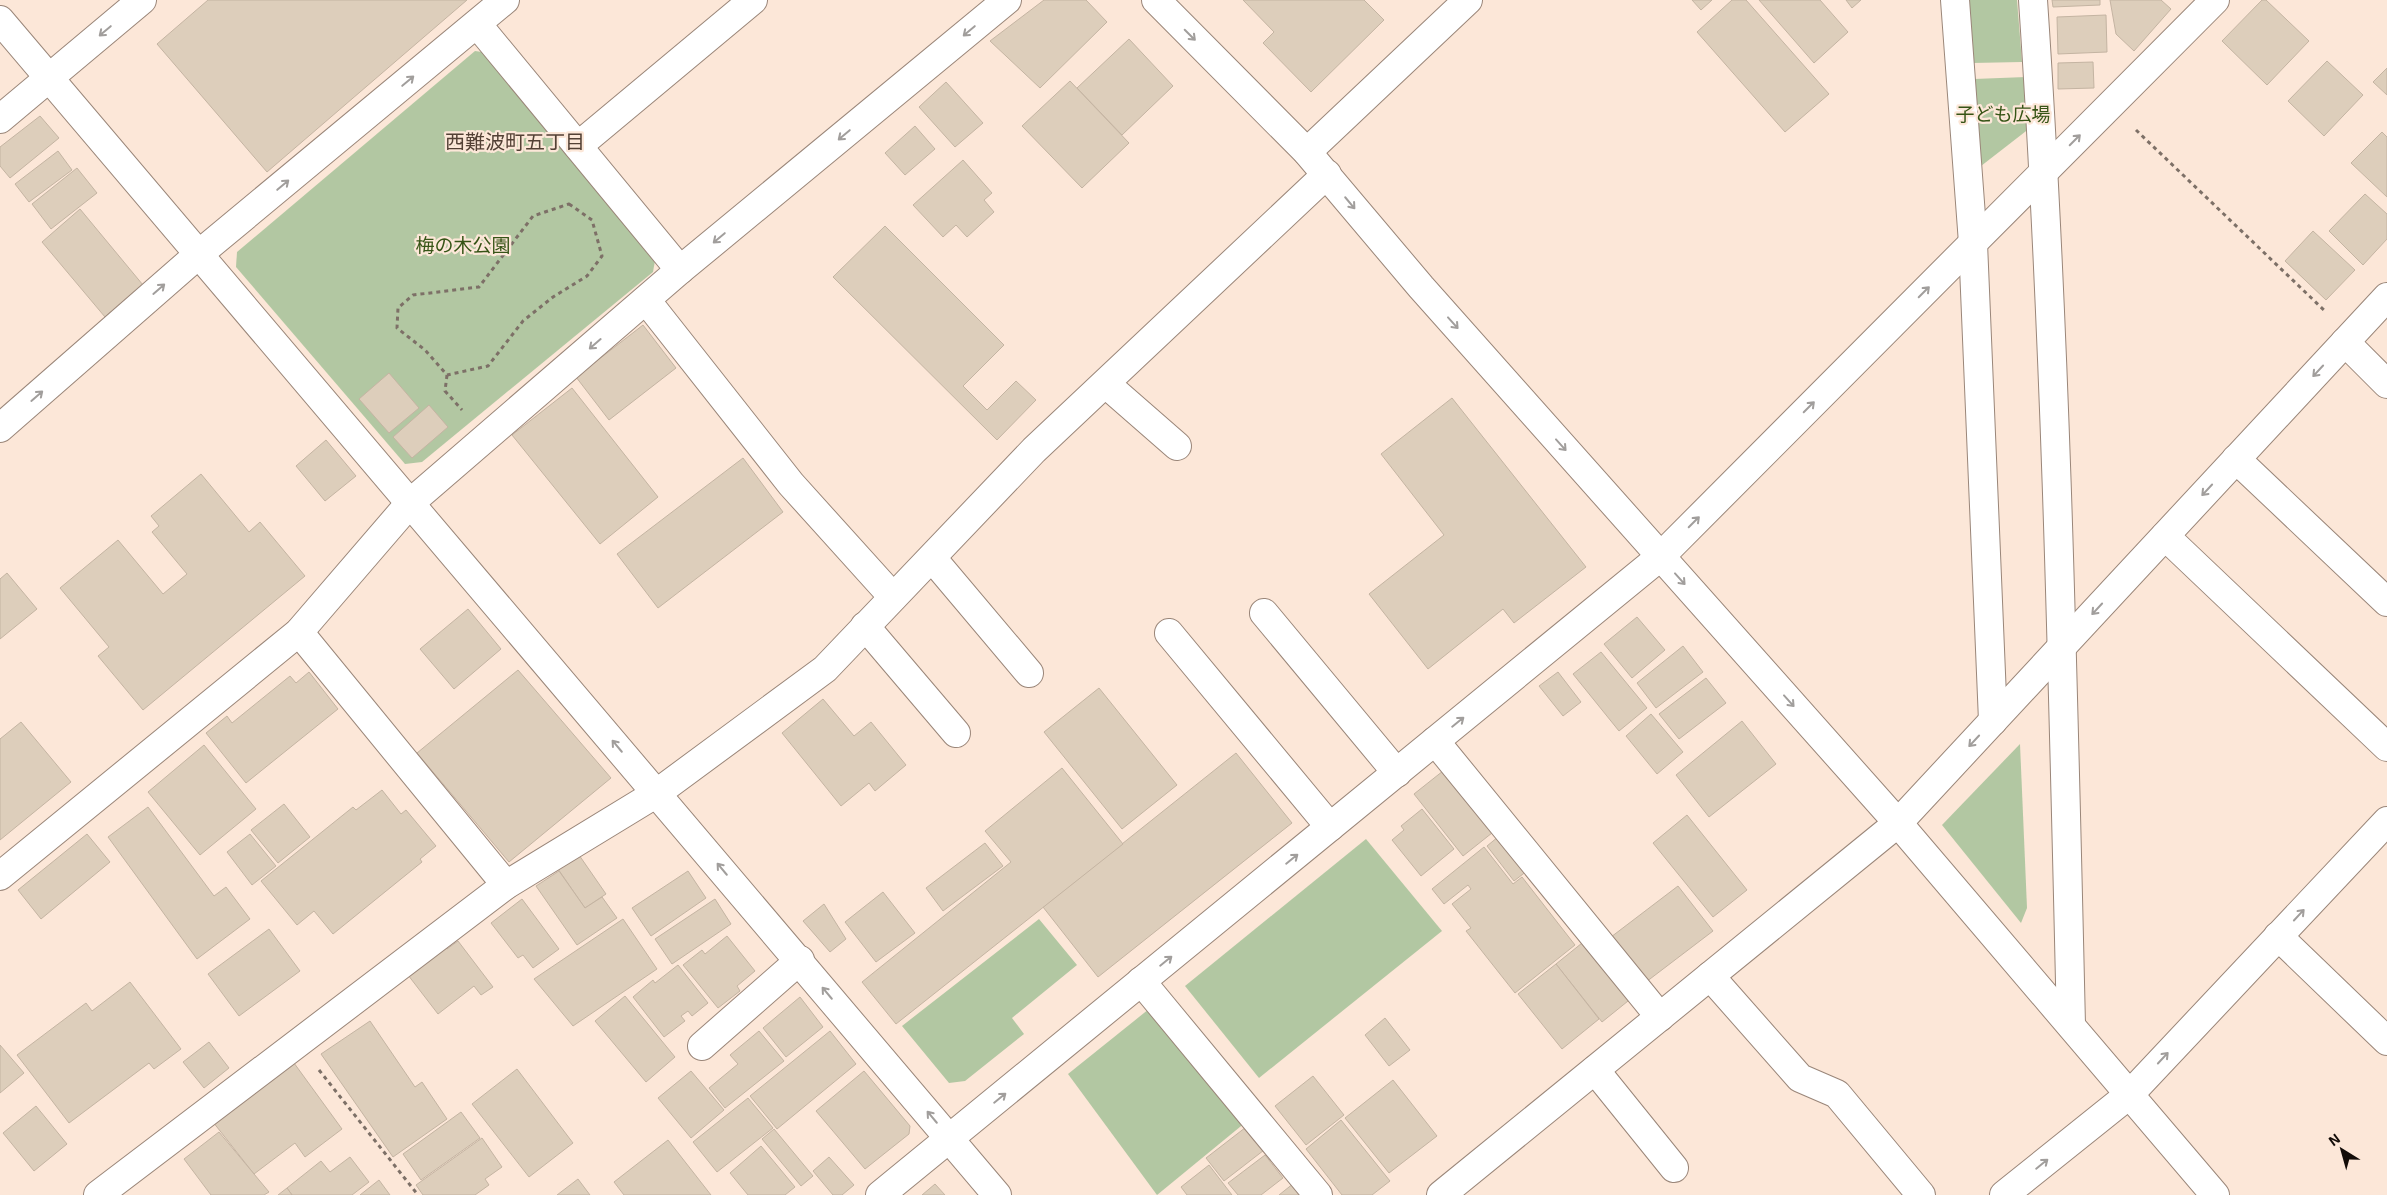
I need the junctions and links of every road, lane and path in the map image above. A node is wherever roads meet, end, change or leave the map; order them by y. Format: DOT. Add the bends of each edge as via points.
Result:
graph roads {
  1 [pos="142,0"];
  2 [pos="505,0"];
  3 [pos="753,0"];
  4 [pos="1007,0"];
  5 [pos="1156,0"];
  6 [pos="1468,0"];
  7 [pos="1955,0"];
  8 [pos="2033,0"];
  9 [pos="2214,0"];
  10 [pos="0,20"];
  11 [pos="477,24"];
  12 [pos="48,78"];
  13 [pos="2110,105"];
  14 [pos="0,119"];
  15 [pos="578,146"];
  16 [pos="1307,152"];
  17 [pos="2044,171"];
  18 [pos="1326,174"];
  19 [pos="1973,243"];
  20 [pos="199,254"];
  21 [pos="602,256"];
  22 [pos="680,270"];
  23 [pos="2387,297"];
  24 [pos="646,300"];
  25 [pos="2348,339"];
  26 [pos="1106,384"];
  27 [pos="2387,384"];
  28 [pos="0,428"];
  29 [pos="1177,446"];
  30 [pos="2236,459"];
  31 [pos="410,503"];
  32 [pos="2165,536"];
  33 [pos="1660,556"];
  34 [pos="932,558"];
  35 [pos="893,597"];
  36 [pos="2387,602"];
  37 [pos="1264,613"];
  38 [pos="866,626"];
  39 [pos="299,632"];
  40 [pos="1169,634"];
  41 [pos="2062,646"];
  42 [pos="1029,673"];
  43 [pos="1993,721"];
  44 [pos="956,733"];
  45 [pos="1435,742"];
  46 [pos="2387,747"];
  47 [pos="1397,773"];
  48 [pos="658,793"];
  49 [pos="2387,821"];
  50 [pos="1898,823"];
  51 [pos="1330,828"];
  52 [pos="0,876"];
  53 [pos="506,885"];
  54 [pos="2278,936"];
  55 [pos="800,960"];
  56 [pos="1710,976"];
  57 [pos="1142,981"];
  58 [pos="1660,1017"];
  59 [pos="2071,1025"];
  60 [pos="2387,1040"];
  61 [pos="297,1042"];
  62 [pos="702,1046"];
  63 [pos="1595,1070"];
  64 [pos="2130,1094"];
  65 [pos="950,1138"];
  66 [pos="1674,1168"];
  67 [pos="2017,1191"];
  68 [pos="98,1195"];
  69 [pos="418,1195"];
  70 [pos="880,1195"];
  71 [pos="997,1195"];
  72 [pos="1318,1195"];
  73 [pos="1441,1195"];
  74 [pos="1921,1195"];
  75 [pos="2215,1195"];
  1 -- 12 [label="street, one-way"];
  2 -- 11 [label="street"];
  3 -- 15 [label="street"];
  4 -- 22 [label="street, one-way"];
  5 -- 16 [label="street, one-way"];
  6 -- 16 [label="street"];
  7 -- 19 [label="street"];
  8 -- 17 [label="street"];
  9 -- 13 [label="street"];
  10 -- 12 [label="street"];
  11 -- 15 [label="street"];
  20 -- 11 [label="street, one-way"];
  12 -- 14 [label="street"];
  12 -- 20 [label="street"];
  17 -- 13 [label="street, one-way"];
  13 -- 25 [label="path"];
  15 -- 22 [label="street"];
  16 -- 18 [label="street"];
  17 -- 19 [label="street"];
  17 -- 41 [label="street"];
  18 -- 26 [label="street"];
  18 -- 33 [label="street, one-way" via="1420,287"];
  33 -- 19 [label="street, one-way"];
  19 -- 43 [label="street"];
  28 -- 20 [label="street, one-way"];
  20 -- 31 [label="street"];
  21 -- 21 [label="path" via="592,220 569,204 533,216 479,287 413,295 398,308 397,328 425,350 447,375 488,366 523,321 553,296 587,276"];
  22 -- 24 [label="street"];
  23 -- 25 [label="street"];
  24 -- 31 [label="street, one-way"];
  24 -- 35 [label="street" via="791,484"];
  25 -- 27 [label="street"];
  25 -- 30 [label="street, one-way"];
  26 -- 29 [label="street"];
  26 -- 34 [label="street" via="1034,450"];
  30 -- 32 [label="street, one-way"];
  30 -- 36 [label="street"];
  31 -- 39 [label="street"];
  48 -- 31 [label="street, one-way"];
  32 -- 41 [label="street, one-way"];
  32 -- 46 [label="street"];
  45 -- 33 [label="street, one-way"];
  33 -- 50 [label="street, one-way"];
  34 -- 35 [label="street"];
  34 -- 42 [label="street"];
  35 -- 38 [label="street"];
  37 -- 47 [label="street"];
  38 -- 44 [label="street"];
  38 -- 48 [label="street" via="825,669"];
  39 -- 52 [label="street"];
  39 -- 53 [label="street"];
  40 -- 51 [label="street"];
  41 -- 43 [label="street"];
  41 -- 59 [label="street"];
  43 -- 50 [label="street, one-way"];
  45 -- 47 [label="street"];
  45 -- 58 [label="street"];
  47 -- 51 [label="street"];
  48 -- 53 [label="street"];
  55 -- 48 [label="street, one-way"];
  54 -- 49 [label="street, one-way"];
  50 -- 56 [label="street"];
  50 -- 59 [label="street"];
  57 -- 51 [label="street, one-way"];
  53 -- 61 [label="street"];
  54 -- 60 [label="street"];
  64 -- 54 [label="street, one-way"];
  55 -- 62 [label="street"];
  65 -- 55 [label="street, one-way"];
  56 -- 58 [label="street"];
  56 -- 74 [label="street" via="1800,1078 1837,1094"];
  65 -- 57 [label="street, one-way"];
  57 -- 72 [label="street"];
  58 -- 63 [label="street"];
  59 -- 64 [label="street"];
  61 -- 68 [label="street"];
  61 -- 69 [label="path"];
  63 -- 66 [label="street"];
  63 -- 73 [label="street"];
  67 -- 64 [label="street, one-way"];
  64 -- 75 [label="street"];
  65 -- 70 [label="street"];
  65 -- 71 [label="street"];
}
